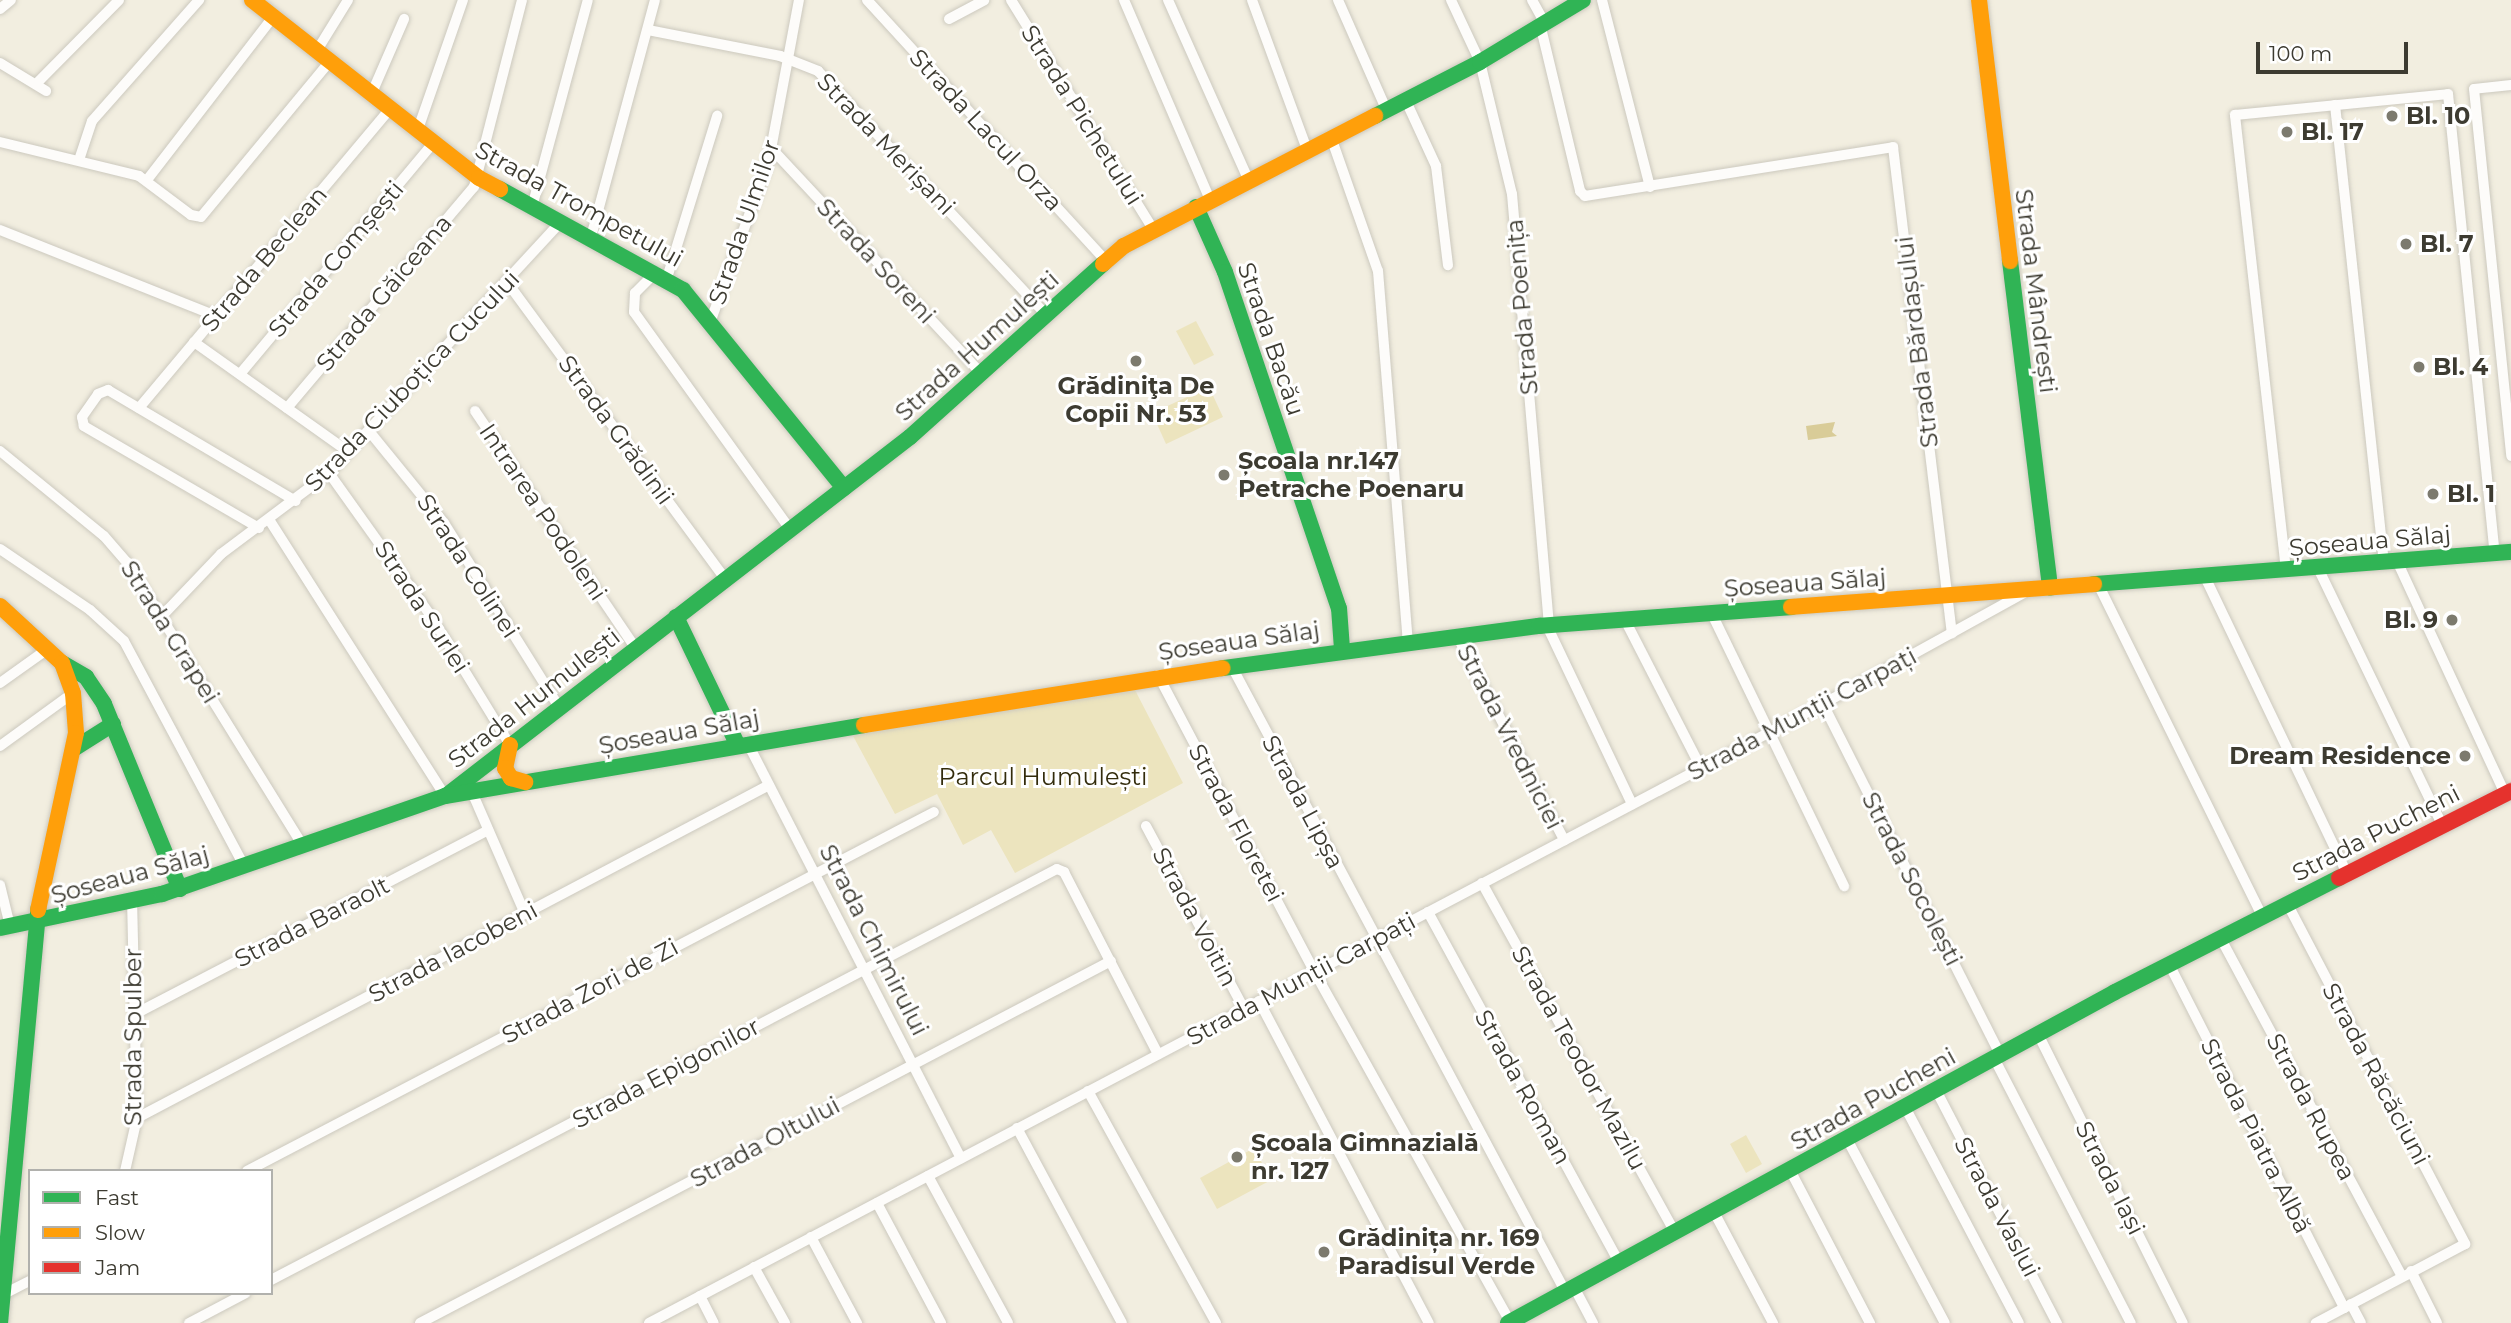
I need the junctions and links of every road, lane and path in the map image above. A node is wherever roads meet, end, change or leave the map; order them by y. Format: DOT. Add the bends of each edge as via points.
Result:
graph roads {
  1 [pos="11,0"];
  2 [pos="119,0"];
  3 [pos="199,0"];
  4 [pos="252,0"];
  5 [pos="348,0"];
  6 [pos="463,0"];
  7 [pos="522,0"];
  8 [pos="588,0"];
  9 [pos="654,0"];
  10 [pos="799,0"];
  11 [pos="867,0"];
  12 [pos="984,0"];
  13 [pos="1011,0"];
  14 [pos="1124,0"];
  15 [pos="1168,0"];
  16 [pos="1252,0"];
  17 [pos="1338,0"];
  18 [pos="1451,0"];
  19 [pos="1532,0"];
  20 [pos="1583,0"];
  21 [pos="1602,0"];
  22 [pos="1979,0"];
  23 [pos="0,9"];
  24 [pos="273,17"];
  25 [pos="404,19"];
  26 [pos="949,19"];
  27 [pos="1544,26"];
  28 [pos="648,30"];
  29 [pos="316,52"];
  30 [pos="788,59"];
  31 [pos="329,62"];
  32 [pos="1480,62"];
  33 [pos="0,63"];
  34 [pos="36,84"];
  35 [pos="2511,85"];
  36 [pos="46,90"];
  37 [pos="371,95"];
  38 [pos="1406,102"];
  39 [pos="2335,105"];
  40 [pos="389,110"];
  41 [pos="1387,111"];
  42 [pos="717,116"];
  43 [pos="417,132"];
  44 [pos="1332,140"];
  45 [pos="0,142"];
  46 [pos="432,144"];
  47 [pos="772,149"];
  48 [pos="1308,152"];
  49 [pos="79,160"];
  50 [pos="479,178"];
  51 [pos="147,180"];
  52 [pos="1249,181"];
  53 [pos="1650,187"];
  54 [pos="1203,204"];
  55 [pos="532,207"];
  56 [pos="561,222"];
  57 [pos="1153,229"];
  58 [pos="0,230"];
  59 [pos="591,237"];
  60 [pos="1105,260"];
  61 [pos="1448,265"];
  62 [pos="662,275"];
  63 [pos="507,282"];
  64 [pos="1045,314"];
  65 [pos="216,316"];
  66 [pos="711,320"];
  67 [pos="194,342"];
  68 [pos="981,373"];
  69 [pos="240,374"];
  70 [pos="139,408"];
  71 [pos="286,408"];
  72 [pos="475,411"];
  73 [pos="369,431"];
  74 [pos="0,451"];
  75 [pos="349,452"];
  76 [pos="2511,456"];
  77 [pos="329,473"];
  78 [pos="844,488"];
  79 [pos="296,501"];
  80 [pos="270,521"];
  81 [pos="259,528"];
  82 [pos="790,529"];
  83 [pos="0,549"];
  84 [pos="2503,553"];
  85 [pos="2390,562"];
  86 [pos="2318,568"];
  87 [pos="2286,570"];
  88 [pos="2205,577"];
  89 [pos="725,579"];
  90 [pos="2099,586"];
  91 [pos="2050,588"];
  92 [pos="2031,590"];
  93 [pos="1947,595"];
  94 [pos="0,606"];
  95 [pos="1710,612"];
  96 [pos="162,616"];
  97 [pos="676,617"];
  98 [pos="1624,618"];
  99 [pos="1547,625"];
  100 [pos="1952,633"];
  101 [pos="1456,634"];
  102 [pos="1408,640"];
  103 [pos="635,647"];
  104 [pos="49,648"];
  105 [pos="1342,649"];
  106 [pos="62,663"];
  107 [pos="1231,665"];
  108 [pos="1158,676"];
  109 [pos="0,683"];
  110 [pos="73,694"];
  111 [pos="1823,704"];
  112 [pos="559,707"];
  113 [pos="113,724"];
  114 [pos="1769,733"];
  115 [pos="742,743"];
  116 [pos="0,746"];
  117 [pos="510,746"];
  118 [pos="75,748"];
  119 [pos="1701,768"];
  120 [pos="528,782"];
  121 [pos="769,785"];
  122 [pos="472,792"];
  123 [pos="2508,792"];
  124 [pos="446,796"];
  125 [pos="1632,804"];
  126 [pos="934,812"];
  127 [pos="2442,825"];
  128 [pos="1146,826"];
  129 [pos="488,830"];
  130 [pos="1564,840"];
  131 [pos="303,846"];
  132 [pos="244,866"];
  133 [pos="815,873"];
  134 [pos="2347,873"];
  135 [pos="1482,883"];
  136 [pos="0,885"];
  137 [pos="1844,886"];
  138 [pos="180,888"];
  139 [pos="132,903"];
  140 [pos="2287,903"];
  141 [pos="1428,912"];
  142 [pos="525,914"];
  143 [pos="2262,916"];
  144 [pos="35,922"];
  145 [pos="5,927"];
  146 [pos="2220,937"];
  147 [pos="1375,940"];
  148 [pos="1111,961"];
  149 [pos="2169,964"];
  150 [pos="863,969"];
  151 [pos="1314,971"];
  152 [pos="1259,1001"];
  153 [pos="1244,1009"];
  154 [pos="137,1013"];
  155 [pos="2038,1034"];
  156 [pos="1158,1054"];
  157 [pos="1997,1056"];
  158 [pos="912,1064"];
  159 [pos="1936,1090"];
  160 [pos="1088,1091"];
  161 [pos="1905,1107"];
  162 [pos="137,1118"];
  163 [pos="1017,1128"];
  164 [pos="1847,1139"];
  165 [pos="961,1158"];
  166 [pos="125,1169"];
  167 [pos="251,1169"];
  168 [pos="1790,1170"];
  169 [pos="928,1176"];
  170 [pos="877,1203"];
  171 [pos="1714,1212"];
  172 [pos="3,1226"];
  173 [pos="1675,1233"];
  174 [pos="811,1237"];
  175 [pos="1619,1263"];
  176 [pos="754,1267"];
  177 [pos="2407,1274"];
  178 [pos="273,1279"];
  179 [pos="28,1283"];
  180 [pos="1569,1289"];
  181 [pos="2,1295"];
  182 [pos="242,1295"];
  183 [pos="700,1296"];
  184 [pos="2348,1306"];
  185 [pos="0,1323"];
  186 [pos="189,1323"];
  187 [pos="420,1323"];
  188 [pos="649,1323"];
  189 [pos="714,1323"];
  190 [pos="785,1323"];
  191 [pos="857,1323"];
  192 [pos="941,1323"];
  193 [pos="1008,1323"];
  194 [pos="1122,1323"];
  195 [pos="1216,1323"];
  196 [pos="1429,1323"];
  197 [pos="1510,1323"];
  198 [pos="1593,1323"];
  199 [pos="1773,1323"];
  200 [pos="1870,1323"];
  201 [pos="1945,1323"];
  202 [pos="2019,1323"];
  203 [pos="2057,1323"];
  204 [pos="2131,1323"];
  205 [pos="2183,1323"];
  206 [pos="2316,1323"];
  207 [pos="2361,1323"];
  208 [pos="2437,1323"];
  1 -- 23 [label="street"];
  2 -- 34 [label="street"];
  3 -- 49 [label="street" via="92,121"];
  4 -- 24 [label="street, Strada Trompetului"];
  5 -- 29 [label="street"];
  6 -- 43 [label="street"];
  7 -- 50 [label="street"];
  8 -- 55 [label="street"];
  9 -- 28 [label="street"];
  10 -- 30 [label="street, Strada Ulmilor"];
  11 -- 60 [label="street, Strada Lacul Orza"];
  12 -- 26 [label="street"];
  13 -- 57 [label="street, Strada Pichetului"];
  14 -- 54 [label="street"];
  15 -- 52 [label="street"];
  16 -- 48 [label="street"];
  17 -- 41 [label="street"];
  18 -- 32 [label="street, Strada Poenița"];
  19 -- 27 [label="street"];
  20 -- 27 [label="street, Strada Humulești"];
  21 -- 53 [label="street"];
  22 -- 91 [label="street, Strada Mândrești"];
  24 -- 29 [label="street, Strada Trompetului"];
  24 -- 51 [label="street"];
  25 -- 37 [label="street"];
  27 -- 32 [label="street, Strada Humulești"];
  27 -- 53 [label="street" via="1580,191 1585,196"];
  28 -- 30 [label="street, Strada Merișani"];
  28 -- 59 [label="street"];
  29 -- 31 [label="street, Strada Trompetului"];
  30 -- 47 [label="street, Strada Ulmilor"];
  30 -- 64 [label="street, Strada Merișani" via="818,71 837,87"];
  31 -- 37 [label="street, Strada Trompetului"];
  31 -- 51 [label="street" via="201,218"];
  32 -- 38 [label="street, Strada Humulești"];
  32 -- 99 [label="street, Strada Poenița" via="1517,231"];
  33 -- 34 [label="street"];
  34 -- 36 [label="street"];
  35 -- 76 [label="street" via="2474,89"];
  37 -- 40 [label="street, Strada Trompetului"];
  38 -- 41 [label="street, Strada Humulești"];
  38 -- 61 [label="street" via="1436,166"];
  39 -- 84 [label="street" via="2448,93"];
  39 -- 85 [label="street"];
  39 -- 87 [label="street" via="2235,116"];
  40 -- 43 [label="street, Strada Trompetului"];
  40 -- 65 [label="street, Strada Beclean"];
  41 -- 44 [label="street, Strada Humulești"];
  42 -- 62 [label="street"];
  43 -- 46 [label="street, Strada Trompetului"];
  44 -- 48 [label="street, Strada Humulești"];
  44 -- 102 [label="street" via="1378,271"];
  45 -- 49 [label="street"];
  46 -- 50 [label="street, Strada Trompetului"];
  46 -- 69 [label="street, Strada Comșești"];
  47 -- 66 [label="street, Strada Ulmilor"];
  47 -- 68 [label="street, Strada Soreni"];
  48 -- 52 [label="street, Strada Humulești"];
  49 -- 51 [label="street"];
  50 -- 55 [label="street, Strada Trompetului"];
  50 -- 71 [label="street, Strada Găiceana"];
  52 -- 54 [label="street, Strada Humulești"];
  53 -- 93 [label="street, Strada Bărdașului" via="1836,154 1889,146 1895,150"];
  54 -- 57 [label="street, Strada Humulești"];
  54 -- 105 [label="street, Strada Bacău" via="1339,608"];
  55 -- 56 [label="street, Strada Trompetului"];
  56 -- 59 [label="street, Strada Trompetului"];
  56 -- 63 [label="street, Strada Ciuboțica Cucului"];
  57 -- 60 [label="street, Strada Humulești"];
  58 -- 65 [label="street"];
  59 -- 62 [label="street, Strada Trompetului"];
  60 -- 64 [label="street, Strada Humulești"];
  62 -- 66 [label="street, Strada Trompetului"];
  62 -- 82 [label="street" via="635,293 634,312"];
  63 -- 73 [label="street, Strada Ciuboțica Cucului"];
  63 -- 89 [label="street, Strada Grădinii"];
  64 -- 68 [label="street, Strada Humulești"];
  65 -- 67 [label="street, Strada Beclean"];
  66 -- 78 [label="street, Strada Trompetului"];
  67 -- 69 [label="street"];
  67 -- 70 [label="street, Strada Beclean"];
  68 -- 78 [label="street, Strada Humulești"];
  69 -- 71 [label="street"];
  70 -- 79 [label="street"];
  70 -- 81 [label="street" via="102,390 81,422"];
  71 -- 75 [label="street"];
  72 -- 103 [label="street, Intrarea Podoleni"];
  73 -- 75 [label="street, Strada Ciuboțica Cucului"];
  73 -- 112 [label="street, Strada Colinei" via="444,523"];
  74 -- 96 [label="street, Strada Grapei" via="116,548"];
  75 -- 77 [label="street, Strada Ciuboțica Cucului"];
  77 -- 79 [label="street, Strada Ciuboțica Cucului"];
  77 -- 117 [label="street, Strada Surlei" via="431,616"];
  78 -- 82 [label="street, Strada Humulești"];
  79 -- 80 [label="street, Strada Ciuboțica Cucului"];
  80 -- 81 [label="street, Strada Ciuboțica Cucului"];
  80 -- 124 [label="street"];
  81 -- 96 [label="street, Strada Ciuboțica Cucului" via="213,562"];
  82 -- 89 [label="street, Strada Humulești"];
  83 -- 132 [label="street" via="102,619 124,641"];
  84 -- 85 [label="street, Șoseaua Sălaj"];
  85 -- 86 [label="street, Șoseaua Sălaj"];
  85 -- 123 [label="street"];
  86 -- 87 [label="street, Șoseaua Sălaj"];
  86 -- 127 [label="street"];
  87 -- 88 [label="street, Șoseaua Sălaj"];
  88 -- 90 [label="street, Șoseaua Sălaj"];
  88 -- 134 [label="street"];
  89 -- 97 [label="street, Strada Humulești"];
  90 -- 91 [label="street, Șoseaua Sălaj"];
  90 -- 143 [label="street"];
  91 -- 92 [label="street, Șoseaua Sălaj"];
  92 -- 93 [label="street, Șoseaua Sălaj"];
  92 -- 100 [label="street, Strada Munții Carpați"];
  93 -- 95 [label="street, Șoseaua Sălaj"];
  93 -- 100 [label="street"];
  94 -- 104 [label="street"];
  95 -- 98 [label="street, Șoseaua Sălaj"];
  95 -- 114 [label="street"];
  96 -- 131 [label="street, Strada Grapei"];
  97 -- 103 [label="street, Strada Humulești"];
  97 -- 115 [label="street, Strada Chimirului"];
  98 -- 99 [label="street, Șoseaua Sălaj"];
  98 -- 119 [label="street"];
  99 -- 101 [label="street, Șoseaua Sălaj"];
  99 -- 125 [label="street"];
  100 -- 111 [label="street, Strada Munții Carpați"];
  101 -- 102 [label="street, Șoseaua Sălaj"];
  101 -- 130 [label="street, Strada Vredniciei"];
  102 -- 105 [label="street, Șoseaua Sălaj"];
  103 -- 112 [label="street, Strada Humulești"];
  104 -- 106 [label="street"];
  104 -- 109 [label="street"];
  105 -- 107 [label="street, Șoseaua Sălaj"];
  106 -- 110 [label="street"];
  106 -- 113 [label="street" via="86,677"];
  107 -- 108 [label="street, Șoseaua Sălaj"];
  107 -- 147 [label="street, Strada Lipșa"];
  108 -- 115 [label="street, Șoseaua Sălaj"];
  108 -- 151 [label="street, Strada Floretei"];
  110 -- 116 [label="street"];
  110 -- 118 [label="street"];
  111 -- 114 [label="street, Strada Munții Carpați"];
  111 -- 157 [label="street, Strada Socolești"];
  112 -- 117 [label="street, Strada Humulești"];
  113 -- 118 [label="street"];
  113 -- 138 [label="street"];
  114 -- 119 [label="street, Strada Munții Carpați"];
  114 -- 137 [label="street"];
  115 -- 120 [label="street, Șoseaua Sălaj"];
  115 -- 121 [label="street, Strada Chimirului"];
  117 -- 120 [label="street" via="504,762 507,773"];
  117 -- 124 [label="street, Strada Humulești"];
  118 -- 144 [label="street"];
  119 -- 125 [label="street, Strada Munții Carpați"];
  120 -- 122 [label="street, Șoseaua Sălaj"];
  121 -- 133 [label="street, Strada Chimirului"];
  121 -- 142 [label="street, Strada Iacobeni"];
  122 -- 124 [label="street, Șoseaua Sălaj"];
  122 -- 129 [label="street"];
  123 -- 127 [label="street, Strada Pucheni"];
  124 -- 131 [label="street, Șoseaua Sălaj"];
  125 -- 130 [label="street, Strada Munții Carpați"];
  126 -- 133 [label="street, Strada Zori de Zi"];
  127 -- 134 [label="street, Strada Pucheni"];
  128 -- 153 [label="street, Strada Voitin"];
  129 -- 142 [label="street"];
  129 -- 154 [label="street, Strada Baraolt"];
  130 -- 135 [label="street, Strada Munții Carpați"];
  131 -- 132 [label="street, Șoseaua Sălaj"];
  132 -- 138 [label="street, Șoseaua Sălaj"];
  133 -- 150 [label="street, Strada Chimirului"];
  133 -- 167 [label="street, Strada Zori de Zi"];
  134 -- 140 [label="street, Strada Pucheni"];
  135 -- 141 [label="street, Strada Munții Carpați"];
  135 -- 173 [label="street, Strada Teodor Mazilu"];
  136 -- 145 [label="street"];
  138 -- 139 [label="street, Șoseaua Sălaj"];
  139 -- 144 [label="street, Șoseaua Sălaj"];
  139 -- 154 [label="street, Strada Spulber"];
  140 -- 143 [label="street, Strada Pucheni"];
  140 -- 177 [label="street, Strada Răcăciuni" via="2465,1244"];
  141 -- 147 [label="street, Strada Munții Carpați"];
  141 -- 175 [label="street, Strada Roman"];
  142 -- 162 [label="street, Strada Iacobeni"];
  143 -- 146 [label="street, Strada Pucheni"];
  144 -- 145 [label="street, Șoseaua Sălaj"];
  144 -- 172 [label="street"];
  146 -- 149 [label="street, Strada Pucheni"];
  146 -- 177 [label="street, Strada Rupea"];
  147 -- 151 [label="street, Strada Munții Carpați"];
  147 -- 180 [label="street, Strada Lipșa"];
  148 -- 150 [label="street, Strada Epigonilor" via="1061,869"];
  148 -- 156 [label="street"];
  148 -- 158 [label="street, Strada Oltului"];
  149 -- 155 [label="street, Strada Pucheni"];
  149 -- 184 [label="street, Strada Piatra Albă"];
  150 -- 158 [label="street, Strada Chimirului"];
  150 -- 178 [label="street, Strada Epigonilor"];
  151 -- 152 [label="street, Strada Munții Carpați"];
  151 -- 197 [label="street, Strada Floretei"];
  152 -- 153 [label="street, Strada Munții Carpați"];
  152 -- 196 [label="street"];
  153 -- 156 [label="street, Strada Munții Carpați"];
  154 -- 162 [label="street, Strada Spulber"];
  155 -- 157 [label="street, Strada Pucheni"];
  155 -- 205 [label="street, Strada Iași"];
  156 -- 160 [label="street, Strada Munții Carpați"];
  157 -- 159 [label="street, Strada Pucheni"];
  157 -- 204 [label="street, Strada Socolești"];
  158 -- 165 [label="street, Strada Chimirului"];
  158 -- 187 [label="street, Strada Oltului"];
  159 -- 161 [label="street, Strada Pucheni"];
  159 -- 203 [label="street, Strada Vaslui"];
  160 -- 163 [label="street, Strada Munții Carpați"];
  160 -- 195 [label="street"];
  161 -- 164 [label="street, Strada Pucheni"];
  161 -- 202 [label="street"];
  162 -- 166 [label="street, Strada Spulber"];
  163 -- 165 [label="street, Strada Munții Carpați"];
  163 -- 194 [label="street"];
  164 -- 168 [label="street, Strada Pucheni"];
  164 -- 201 [label="street"];
  165 -- 169 [label="street, Strada Munții Carpați"];
  168 -- 171 [label="street, Strada Pucheni"];
  168 -- 200 [label="street"];
  169 -- 170 [label="street, Strada Munții Carpați"];
  169 -- 193 [label="street"];
  170 -- 174 [label="street, Strada Munții Carpați"];
  170 -- 192 [label="street"];
  171 -- 173 [label="street, Strada Pucheni"];
  171 -- 199 [label="street"];
  172 -- 181 [label="street"];
  173 -- 175 [label="street, Strada Pucheni"];
  174 -- 176 [label="street, Strada Munții Carpați"];
  174 -- 191 [label="street"];
  175 -- 180 [label="street, Strada Pucheni"];
  176 -- 183 [label="street, Strada Munții Carpați"];
  176 -- 190 [label="street"];
  177 -- 184 [label="street"];
  177 -- 208 [label="street, Strada Rupea"];
  179 -- 181 [label="street"];
  180 -- 197 [label="street, Strada Pucheni"];
  180 -- 198 [label="street, Strada Lipșa"];
  181 -- 185 [label="street"];
  182 -- 186 [label="street"];
  183 -- 188 [label="street, Strada Munții Carpați"];
  183 -- 189 [label="street"];
  184 -- 206 [label="street"];
  184 -- 207 [label="street, Strada Piatra Albă"];
}
